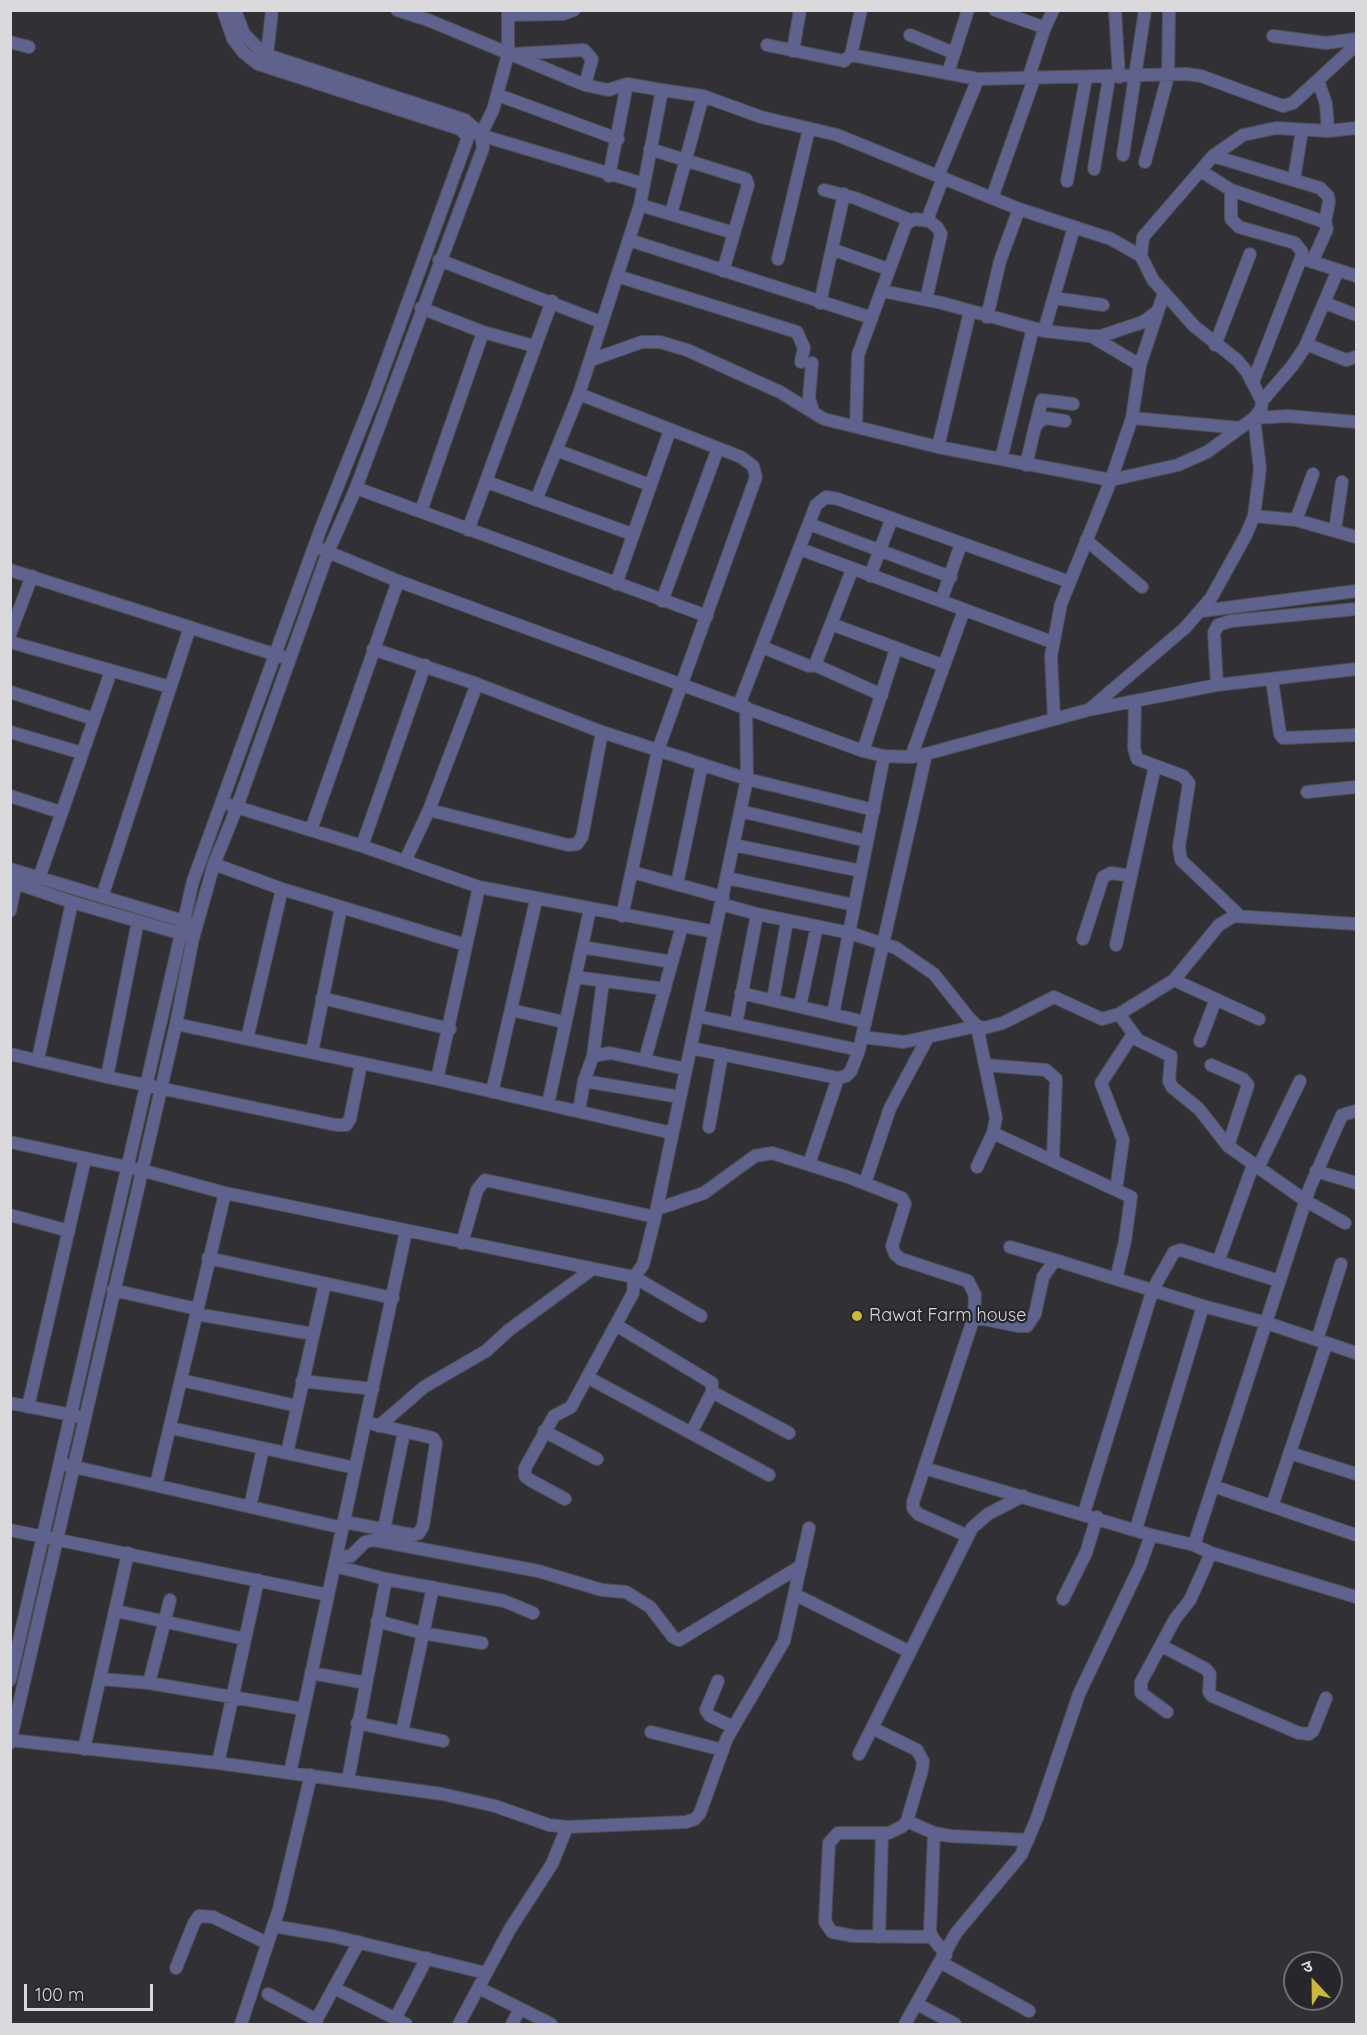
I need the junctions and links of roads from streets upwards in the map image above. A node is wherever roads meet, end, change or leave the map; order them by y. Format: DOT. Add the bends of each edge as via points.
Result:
graph roads {
  1 [pos="223,10"];
  2 [pos="235,10"];
  3 [pos="272,10"];
  4 [pos="396,10"];
  5 [pos="574,10"];
  6 [pos="800,10"];
  7 [pos="861,10"];
  8 [pos="968,10"];
  9 [pos="1053,10"];
  10 [pos="1115,10"];
  11 [pos="1145,10"];
  12 [pos="1169,10"];
  13 [pos="998,11"];
  14 [pos="508,13"];
  15 [pos="427,15"];
  16 [pos="1044,30"];
  17 [pos="910,35"];
  18 [pos="1273,36"];
  19 [pos="1356,39"];
  20 [pos="10,42"];
  21 [pos="766,45"];
  22 [pos="1356,45"];
  23 [pos="29,47"];
  24 [pos="793,51"];
  25 [pos="954,53"];
  26 [pos="508,54"];
  27 [pos="267,55"];
  28 [pos="851,55"];
  29 [pos="948,73"];
  30 [pos="1168,76"];
  31 [pos="1114,77"];
  32 [pos="1137,77"];
  33 [pos="1086,78"];
  34 [pos="978,79"];
  35 [pos="1031,79"];
  36 [pos="1318,80"];
  37 [pos="627,84"];
  38 [pos="585,85"];
  39 [pos="662,90"];
  40 [pos="498,94"];
  41 [pos="703,96"];
  42 [pos="1356,128"];
  43 [pos="809,129"];
  44 [pos="1302,130"];
  45 [pos="1328,131"];
  46 [pos="482,134"];
  47 [pos="467,136"];
  48 [pos="618,139"];
  49 [pos="650,149"];
  50 [pos="1123,154"];
  51 [pos="1214,156"];
  52 [pos="687,159"];
  53 [pos="1145,162"];
  54 [pos="1094,169"];
  55 [pos="1201,171"];
  56 [pos="609,176"];
  57 [pos="941,177"];
  58 [pos="1294,179"];
  59 [pos="1067,181"];
  60 [pos="644,184"];
  61 [pos="824,189"];
  62 [pos="1231,190"];
  63 [pos="844,194"];
  64 [pos="992,198"];
  65 [pos="640,205"];
  66 [pos="1019,209"];
  67 [pos="671,214"];
  68 [pos="910,220"];
  69 [pos="929,220"];
  70 [pos="1325,222"];
  71 [pos="1074,227"];
  72 [pos="734,233"];
  73 [pos="629,240"];
  74 [pos="834,250"];
  75 [pos="1250,254"];
  76 [pos="1141,256"];
  77 [pos="778,259"];
  78 [pos="439,260"];
  79 [pos="1307,260"];
  80 [pos="888,269"];
  81 [pos="1338,270"];
  82 [pos="723,271"];
  83 [pos="617,276"];
  84 [pos="1356,276"];
  85 [pos="882,291"];
  86 [pos="1164,293"];
  87 [pos="1054,297"];
  88 [pos="926,300"];
  89 [pos="552,301"];
  90 [pos="820,303"];
  91 [pos="1325,303"];
  92 [pos="1103,305"];
  93 [pos="422,308"];
  94 [pos="970,311"];
  95 [pos="604,312"];
  96 [pos="1155,313"];
  97 [pos="1356,315"];
  98 [pos="987,317"];
  99 [pos="872,318"];
  100 [pos="1039,329"];
  101 [pos="483,332"];
  102 [pos="1090,336"];
  103 [pos="1306,344"];
  104 [pos="1215,345"];
  105 [pos="534,346"];
  106 [pos="1356,357"];
  107 [pos="591,360"];
  108 [pos="1140,365"];
  109 [pos="1253,382"];
  110 [pos="579,394"];
  111 [pos="1262,401"];
  112 [pos="1073,404"];
  113 [pos="813,412"];
  114 [pos="1132,418"];
  115 [pos="1254,418"];
  116 [pos="1065,421"];
  117 [pos="1356,422"];
  118 [pos="856,426"];
  119 [pos="1035,427"];
  120 [pos="1240,428"];
  121 [pos="670,430"];
  122 [pos="938,447"];
  123 [pos="718,448"];
  124 [pos="556,450"];
  125 [pos="1001,459"];
  126 [pos="1026,465"];
  127 [pos="1313,474"];
  128 [pos="1111,480"];
  129 [pos="487,482"];
  130 [pos="1342,482"];
  131 [pos="650,485"];
  132 [pos="356,488"];
  133 [pos="536,500"];
  134 [pos="421,511"];
  135 [pos="1254,516"];
  136 [pos="892,518"];
  137 [pos="1296,520"];
  138 [pos="809,524"];
  139 [pos="468,530"];
  140 [pos="1335,530"];
  141 [pos="632,534"];
  142 [pos="1356,537"];
  143 [pos="1086,540"];
  144 [pos="961,544"];
  145 [pos="315,546"];
  146 [pos="800,549"];
  147 [pos="881,549"];
  148 [pos="328,552"];
  149 [pos="10,570"];
  150 [pos="852,570"];
  151 [pos="32,576"];
  152 [pos="870,576"];
  153 [pos="951,577"];
  154 [pos="398,581"];
  155 [pos="1070,582"];
  156 [pos="616,584"];
  157 [pos="1142,587"];
  158 [pos="1356,598"];
  159 [pos="662,601"];
  160 [pos="941,602"];
  161 [pos="964,610"];
  162 [pos="1202,611"];
  163 [pos="707,616"];
  164 [pos="831,624"];
  165 [pos="190,627"];
  166 [pos="10,634"];
  167 [pos="10,642"];
  168 [pos="1052,642"];
  169 [pos="762,647"];
  170 [pos="373,649"];
  171 [pos="896,649"];
  172 [pos="277,654"];
  173 [pos="290,659"];
  174 [pos="425,665"];
  175 [pos="815,665"];
  176 [pos="942,665"];
  177 [pos="1356,669"];
  178 [pos="111,671"];
  179 [pos="1272,680"];
  180 [pos="683,683"];
  181 [pos="477,684"];
  182 [pos="1217,685"];
  183 [pos="170,687"];
  184 [pos="10,692"];
  185 [pos="882,696"];
  186 [pos="1135,702"];
  187 [pos="742,706"];
  188 [pos="1088,710"];
  189 [pos="1054,718"];
  190 [pos="94,719"];
  191 [pos="10,732"];
  192 [pos="602,732"];
  193 [pos="1356,735"];
  194 [pos="658,750"];
  195 [pos="863,751"];
  196 [pos="81,753"];
  197 [pos="926,754"];
  198 [pos="884,756"];
  199 [pos="911,757"];
  200 [pos="702,764"];
  201 [pos="1155,766"];
  202 [pos="747,779"];
  203 [pos="1356,788"];
  204 [pos="1307,792"];
  205 [pos="10,796"];
  206 [pos="222,803"];
  207 [pos="237,807"];
  208 [pos="429,810"];
  209 [pos="874,810"];
  210 [pos="740,811"];
  211 [pos="60,812"];
  212 [pos="311,830"];
  213 [pos="867,842"];
  214 [pos="734,845"];
  215 [pos="362,846"];
  216 [pos="405,861"];
  217 [pos="214,864"];
  218 [pos="10,869"];
  219 [pos="861,871"];
  220 [pos="632,872"];
  221 [pos="1131,876"];
  222 [pos="39,878"];
  223 [pos="727,878"];
  224 [pos="13,882"];
  225 [pos="677,884"];
  226 [pos="479,887"];
  227 [pos="282,889"];
  228 [pos="102,897"];
  229 [pos="536,900"];
  230 [pos="722,900"];
  231 [pos="72,902"];
  232 [pos="854,906"];
  233 [pos="341,907"];
  234 [pos="590,909"];
  235 [pos="11,910"];
  236 [pos="757,914"];
  237 [pos="622,916"];
  238 [pos="1240,916"];
  239 [pos="138,921"];
  240 [pos="788,921"];
  241 [pos="1356,924"];
  242 [pos="197,925"];
  243 [pos="682,926"];
  244 [pos="816,926"];
  245 [pos="181,927"];
  246 [pos="715,932"];
  247 [pos="850,933"];
  248 [pos="193,938"];
  249 [pos="1083,939"];
  250 [pos="882,943"];
  251 [pos="466,945"];
  252 [pos="1116,945"];
  253 [pos="582,946"];
  254 [pos="672,962"];
  255 [pos="576,977"];
  256 [pos="1174,980"];
  257 [pos="603,981"];
  258 [pos="665,989"];
  259 [pos="741,993"];
  260 [pos="322,998"];
  261 [pos="1216,999"];
  262 [pos="773,1000"];
  263 [pos="800,1006"];
  264 [pos="511,1010"];
  265 [pos="833,1014"];
  266 [pos="1119,1014"];
  267 [pos="697,1016"];
  268 [pos="1259,1019"];
  269 [pos="564,1022"];
  270 [pos="865,1022"];
  271 [pos="176,1024"];
  272 [pos="736,1024"];
  273 [pos="977,1026"];
  274 [pos="450,1029"];
  275 [pos="1133,1034"];
  276 [pos="862,1037"];
  277 [pos="247,1039"];
  278 [pos="927,1039"];
  279 [pos="1200,1041"];
  280 [pos="691,1048"];
  281 [pos="859,1050"];
  282 [pos="312,1052"];
  283 [pos="10,1054"];
  284 [pos="722,1054"];
  285 [pos="593,1056"];
  286 [pos="38,1059"];
  287 [pos="645,1059"];
  288 [pos="360,1064"];
  289 [pos="985,1065"];
  290 [pos="1210,1065"];
  291 [pos="686,1068"];
  292 [pos="107,1077"];
  293 [pos="838,1078"];
  294 [pos="437,1079"];
  295 [pos="584,1081"];
  296 [pos="1300,1082"];
  297 [pos="145,1085"];
  298 [pos="161,1088"];
  299 [pos="492,1092"];
  300 [pos="680,1097"];
  301 [pos="548,1104"];
  302 [pos="579,1111"];
  303 [pos="1356,1111"];
  304 [pos="709,1127"];
  305 [pos="993,1132"];
  306 [pos="672,1133"];
  307 [pos="10,1142"];
  308 [pos="1228,1146"];
  309 [pos="1053,1158"];
  310 [pos="85,1159"];
  311 [pos="808,1164"];
  312 [pos="977,1167"];
  313 [pos="1255,1167"];
  314 [pos="126,1168"];
  315 [pos="141,1170"];
  316 [pos="1316,1171"];
  317 [pos="1356,1183"];
  318 [pos="865,1184"];
  319 [pos="1116,1190"];
  320 [pos="225,1193"];
  321 [pos="1306,1201"];
  322 [pos="656,1213"];
  323 [pos="10,1215"];
  324 [pos="1345,1223"];
  325 [pos="69,1231"];
  326 [pos="406,1231"];
  327 [pos="462,1243"];
  328 [pos="1010,1247"];
  329 [pos="208,1258"];
  330 [pos="1055,1260"];
  331 [pos="1218,1262"];
  332 [pos="1341,1264"];
  333 [pos="1119,1265"];
  334 [pos="591,1270"];
  335 [pos="1099,1272"];
  336 [pos="634,1277"];
  337 [pos="1116,1279"];
  338 [pos="1279,1281"];
  339 [pos="325,1283"];
  340 [pos="1153,1289"];
  341 [pos="113,1290"];
  342 [pos="393,1298"];
  343 [pos="1203,1306"];
  344 [pos="197,1312"];
  345 [pos="701,1316"];
  346 [pos="974,1317"];
  347 [pos="1267,1323"];
  348 [pos="616,1325"];
  349 [pos="313,1334"];
  350 [pos="1322,1342"];
  351 [pos="1356,1353"];
  352 [pos="587,1377"];
  353 [pos="181,1380"];
  354 [pos="302,1381"];
  355 [pos="373,1389"];
  356 [pos="712,1392"];
  357 [pos="10,1402"];
  358 [pos="297,1406"];
  359 [pos="28,1407"];
  360 [pos="70,1415"];
  361 [pos="85,1417"];
  362 [pos="366,1422"];
  363 [pos="379,1425"];
  364 [pos="171,1428"];
  365 [pos="544,1431"];
  366 [pos="404,1432"];
  367 [pos="691,1433"];
  368 [pos="789,1433"];
  369 [pos="263,1448"];
  370 [pos="287,1453"];
  371 [pos="1290,1453"];
  372 [pos="597,1459"];
  373 [pos="59,1464"];
  374 [pos="75,1467"];
  375 [pos="355,1468"];
  376 [pos="924,1468"];
  377 [pos="1356,1474"];
  378 [pos="769,1475"];
  379 [pos="156,1485"];
  380 [pos="1213,1486"];
  381 [pos="1023,1496"];
  382 [pos="565,1499"];
  383 [pos="1272,1506"];
  384 [pos="250,1507"];
  385 [pos="1084,1513"];
  386 [pos="1097,1517"];
  387 [pos="344,1525"];
  388 [pos="809,1528"];
  389 [pos="384,1529"];
  390 [pos="1136,1529"];
  391 [pos="10,1530"];
  392 [pos="1151,1535"];
  393 [pos="1356,1535"];
  394 [pos="968,1536"];
  395 [pos="42,1538"];
  396 [pos="56,1538"];
  397 [pos="1194,1545"];
  398 [pos="128,1553"];
  399 [pos="1211,1553"];
  400 [pos="336,1562"];
  401 [pos="801,1566"];
  402 [pos="386,1579"];
  403 [pos="258,1580"];
  404 [pos="433,1587"];
  405 [pos="328,1595"];
  406 [pos="796,1596"];
  407 [pos="1356,1597"];
  408 [pos="1064,1599"];
  409 [pos="170,1600"];
  410 [pos="116,1611"];
  411 [pos="533,1613"];
  412 [pos="377,1621"];
  413 [pos="164,1623"];
  414 [pos="422,1633"];
  415 [pos="245,1639"];
  416 [pos="482,1643"];
  417 [pos="1162,1646"];
  418 [pos="910,1652"];
  419 [pos="311,1673"];
  420 [pos="101,1679"];
  421 [pos="10,1680"];
  422 [pos="718,1682"];
  423 [pos="149,1683"];
  424 [pos="366,1683"];
  425 [pos="231,1697"];
  426 [pos="1326,1698"];
  427 [pos="303,1709"];
  428 [pos="1167,1712"];
  429 [pos="357,1724"];
  430 [pos="733,1727"];
  431 [pos="872,1728"];
  432 [pos="402,1732"];
  433 [pos="651,1732"];
  434 [pos="11,1741"];
  435 [pos="443,1741"];
  436 [pos="84,1749"];
  437 [pos="723,1750"];
  438 [pos="859,1754"];
  439 [pos="219,1763"];
  440 [pos="290,1773"];
  441 [pos="311,1775"];
  442 [pos="348,1780"];
  443 [pos="907,1821"];
  444 [pos="567,1827"];
  445 [pos="934,1833"];
  446 [pos="882,1834"];
  447 [pos="1028,1840"];
  448 [pos="273,1926"];
  449 [pos="879,1937"];
  450 [pos="932,1937"];
  451 [pos="358,1942"];
  452 [pos="267,1943"];
  453 [pos="427,1958"];
  454 [pos="944,1959"];
  455 [pos="176,1968"];
  456 [pos="486,1973"];
  457 [pos="334,1988"];
  458 [pos="479,1988"];
  459 [pos="268,1994"];
  460 [pos="917,2004"];
  461 [pos="520,2009"];
  462 [pos="1029,2011"];
  463 [pos="316,2022"];
  464 [pos="401,2022"];
  465 [pos="241,2025"];
  466 [pos="459,2025"];
  467 [pos="512,2025"];
  468 [pos="551,2025"];
  469 [pos="905,2025"];
  470 [pos="955,2025"];
  1 -- 47 [label="street" via="233,39 258,64 460,129"];
  2 -- 27 [label="street" via="251,44"];
  3 -- 27 [label="street"];
  4 -- 15 [label="street"];
  5 -- 14 [label="street" via="563,14"];
  6 -- 24 [label="street"];
  7 -- 28 [label="street"];
  8 -- 25 [label="street"];
  9 -- 16 [label="street"];
  10 -- 31 [label="street"];
  11 -- 32 [label="street"];
  12 -- 30 [label="street"];
  13 -- 16 [label="street"];
  14 -- 26 [label="street"];
  15 -- 26 [label="street"];
  16 -- 35 [label="street"];
  17 -- 25 [label="street"];
  18 -- 19 [label="street" via="1326,43"];
  20 -- 23 [label="street"];
  21 -- 24 [label="street"];
  22 -- 36 [label="street"];
  24 -- 28 [label="street" via="844,61"];
  25 -- 29 [label="street"];
  26 -- 38 [label="street"];
  26 -- 38 [label="street" via="584,50 592,59"];
  26 -- 40 [label="street"];
  27 -- 46 [label="street" via="465,120"];
  28 -- 29 [label="street"];
  29 -- 34 [label="street"];
  30 -- 32 [label="street"];
  30 -- 36 [label="street" via="1201,76 1283,106 1293,103"];
  30 -- 53 [label="street"];
  31 -- 32 [label="street"];
  31 -- 33 [label="street"];
  31 -- 54 [label="street"];
  32 -- 50 [label="street"];
  33 -- 35 [label="street"];
  33 -- 59 [label="street"];
  34 -- 35 [label="street"];
  34 -- 57 [label="street"];
  35 -- 64 [label="street"];
  36 -- 45 [label="street" via="1326,104"];
  37 -- 38 [label="street" via="608,90"];
  37 -- 39 [label="street"];
  37 -- 48 [label="street"];
  39 -- 41 [label="street"];
  39 -- 49 [label="street"];
  40 -- 46 [label="street"];
  40 -- 48 [label="street"];
  41 -- 43 [label="street"];
  41 -- 52 [label="street"];
  42 -- 45 [label="street"];
  43 -- 57 [label="street" via="837,135"];
  43 -- 77 [label="street"];
  44 -- 45 [label="street"];
  44 -- 51 [label="street" via="1276,128 1243,135"];
  44 -- 58 [label="street"];
  46 -- 47 [label="street"];
  46 -- 56 [label="street"];
  46 -- 78 [label="street" via="482,154"];
  47 -- 145 [label="street"];
  48 -- 56 [label="street"];
  49 -- 52 [label="street"];
  49 -- 60 [label="street"];
  51 -- 55 [label="street"];
  51 -- 58 [label="street"];
  52 -- 67 [label="street"];
  52 -- 72 [label="street" via="746,179 748,185"];
  55 -- 62 [label="street"];
  55 -- 76 [label="street" via="1143,237"];
  56 -- 60 [label="street"];
  57 -- 64 [label="street"];
  57 -- 69 [label="street"];
  58 -- 70 [label="street" via="1328,196"];
  60 -- 65 [label="street"];
  61 -- 63 [label="street"];
  62 -- 70 [label="street"];
  62 -- 79 [label="street" via="1230,214 1234,223 1294,243"];
  63 -- 68 [label="street"];
  63 -- 74 [label="street"];
  64 -- 66 [label="street"];
  65 -- 67 [label="street"];
  65 -- 73 [label="street"];
  66 -- 71 [label="street"];
  66 -- 98 [label="street" via="1000,261"];
  67 -- 72 [label="street"];
  68 -- 69 [label="street"];
  68 -- 80 [label="street"];
  69 -- 88 [label="street" via="940,234"];
  70 -- 79 [label="street" via="1327,229"];
  71 -- 76 [label="street" via="1112,239"];
  71 -- 87 [label="street"];
  72 -- 82 [label="street"];
  73 -- 82 [label="street"];
  73 -- 83 [label="street"];
  74 -- 80 [label="street"];
  74 -- 90 [label="street"];
  75 -- 104 [label="street"];
  76 -- 86 [label="street"];
  78 -- 89 [label="street"];
  78 -- 93 [label="street"];
  79 -- 81 [label="street"];
  79 -- 109 [label="street"];
  80 -- 85 [label="street"];
  81 -- 84 [label="street"];
  81 -- 91 [label="street"];
  82 -- 90 [label="street"];
  83 -- 95 [label="street"];
  83 -- 113 [label="street" via="797,332 807,362"];
  85 -- 88 [label="street"];
  85 -- 99 [label="street"];
  86 -- 96 [label="street"];
  86 -- 104 [label="street"];
  87 -- 92 [label="street"];
  87 -- 100 [label="street"];
  88 -- 94 [label="street"];
  89 -- 95 [label="street"];
  89 -- 105 [label="street"];
  90 -- 99 [label="street"];
  91 -- 97 [label="street"];
  91 -- 103 [label="street"];
  93 -- 101 [label="street"];
  93 -- 132 [label="street"];
  94 -- 98 [label="street"];
  94 -- 122 [label="street"];
  95 -- 107 [label="street"];
  96 -- 102 [label="street" via="1143,322"];
  96 -- 108 [label="street"];
  98 -- 100 [label="street"];
  99 -- 118 [label="street" via="858,355"];
  100 -- 102 [label="street"];
  100 -- 125 [label="street"];
  101 -- 105 [label="street"];
  101 -- 134 [label="street"];
  102 -- 108 [label="street"];
  103 -- 106 [label="street" via="1346,360"];
  103 -- 111 [label="street"];
  104 -- 109 [label="street" via="1237,360"];
  105 -- 129 [label="street"];
  107 -- 110 [label="street"];
  107 -- 113 [label="street" via="642,342 668,343 780,392"];
  108 -- 114 [label="street"];
  109 -- 111 [label="street"];
  110 -- 121 [label="street"];
  110 -- 124 [label="street"];
  111 -- 115 [label="street"];
  112 -- 119 [label="street" via="1042,400"];
  113 -- 118 [label="street" via="824,419"];
  114 -- 120 [label="street"];
  114 -- 128 [label="street"];
  115 -- 117 [label="street" via="1288,416"];
  115 -- 120 [label="street"];
  115 -- 135 [label="street" via="1260,470"];
  116 -- 119 [label="street" via="1046,418"];
  118 -- 122 [label="street"];
  119 -- 126 [label="street"];
  120 -- 128 [label="street" via="1207,452 1178,465"];
  121 -- 123 [label="street"];
  121 -- 131 [label="street"];
  122 -- 125 [label="street"];
  123 -- 159 [label="street"];
  123 -- 163 [label="street" via="749,460 756,477"];
  124 -- 131 [label="street"];
  124 -- 133 [label="street"];
  125 -- 126 [label="street"];
  126 -- 128 [label="street"];
  127 -- 137 [label="street"];
  128 -- 143 [label="street"];
  129 -- 133 [label="street"];
  129 -- 139 [label="street"];
  130 -- 140 [label="street"];
  131 -- 141 [label="street"];
  132 -- 134 [label="street"];
  132 -- 148 [label="street"];
  133 -- 141 [label="street"];
  134 -- 139 [label="street"];
  135 -- 137 [label="street"];
  135 -- 162 [label="street"];
  136 -- 138 [label="street" via="826,497 816,505"];
  136 -- 144 [label="street"];
  136 -- 147 [label="street"];
  137 -- 140 [label="street"];
  138 -- 146 [label="street"];
  138 -- 147 [label="street"];
  139 -- 156 [label="street"];
  140 -- 142 [label="street"];
  141 -- 156 [label="street"];
  143 -- 155 [label="street"];
  143 -- 157 [label="street"];
  144 -- 153 [label="street"];
  144 -- 155 [label="street"];
  145 -- 148 [label="street"];
  145 -- 172 [label="street"];
  146 -- 150 [label="street"];
  146 -- 169 [label="street"];
  147 -- 152 [label="street"];
  147 -- 153 [label="street"];
  148 -- 154 [label="street"];
  148 -- 173 [label="street"];
  149 -- 151 [label="street"];
  150 -- 152 [label="street"];
  150 -- 164 [label="street"];
  151 -- 165 [label="street"];
  151 -- 166 [label="street"];
  152 -- 160 [label="street"];
  153 -- 160 [label="street"];
  154 -- 170 [label="street"];
  154 -- 180 [label="street"];
  155 -- 168 [label="street"];
  156 -- 159 [label="street"];
  158 -- 162 [label="street"];
  158 -- 182 [label="street" via="1218,625 1214,633"];
  159 -- 163 [label="street"];
  160 -- 161 [label="street"];
  161 -- 168 [label="street"];
  161 -- 176 [label="street"];
  162 -- 188 [label="street" via="1147,663"];
  163 -- 180 [label="street"];
  164 -- 171 [label="street"];
  164 -- 175 [label="street"];
  165 -- 172 [label="street"];
  165 -- 183 [label="street"];
  167 -- 178 [label="street"];
  168 -- 189 [label="street"];
  169 -- 175 [label="street"];
  169 -- 187 [label="street"];
  170 -- 174 [label="street"];
  170 -- 212 [label="street"];
  171 -- 176 [label="street"];
  171 -- 185 [label="street"];
  172 -- 173 [label="street"];
  172 -- 206 [label="street"];
  173 -- 207 [label="street"];
  174 -- 181 [label="street"];
  174 -- 215 [label="street"];
  175 -- 185 [label="street"];
  176 -- 199 [label="street"];
  177 -- 179 [label="street"];
  178 -- 183 [label="street"];
  178 -- 190 [label="street"];
  179 -- 182 [label="street"];
  179 -- 193 [label="street" via="1283,738"];
  180 -- 187 [label="street"];
  180 -- 194 [label="street"];
  181 -- 192 [label="street"];
  181 -- 208 [label="street"];
  182 -- 186 [label="street"];
  183 -- 228 [label="street"];
  184 -- 190 [label="street"];
  185 -- 195 [label="street"];
  186 -- 188 [label="street"];
  186 -- 201 [label="street" via="1134,755"];
  187 -- 195 [label="street"];
  187 -- 202 [label="street"];
  188 -- 189 [label="street"];
  189 -- 197 [label="street"];
  190 -- 196 [label="street"];
  191 -- 196 [label="street"];
  192 -- 194 [label="street"];
  192 -- 208 [label="street" via="582,837 577,844"];
  194 -- 200 [label="street"];
  194 -- 220 [label="street"];
  195 -- 198 [label="street"];
  196 -- 211 [label="street"];
  197 -- 199 [label="street"];
  197 -- 250 [label="street"];
  198 -- 199 [label="street"];
  198 -- 209 [label="street"];
  200 -- 202 [label="street"];
  200 -- 225 [label="street"];
  201 -- 221 [label="street"];
  201 -- 238 [label="street" via="1183,776 1190,783 1179,847 1181,860"];
  202 -- 209 [label="street"];
  202 -- 210 [label="street"];
  203 -- 204 [label="street"];
  205 -- 211 [label="street"];
  206 -- 207 [label="street"];
  206 -- 245 [label="street" via="193,881"];
  207 -- 212 [label="street"];
  207 -- 217 [label="street"];
  208 -- 216 [label="street"];
  209 -- 213 [label="street"];
  210 -- 213 [label="street"];
  210 -- 214 [label="street"];
  211 -- 222 [label="street"];
  212 -- 215 [label="street"];
  213 -- 219 [label="street"];
  214 -- 219 [label="street"];
  214 -- 223 [label="street"];
  215 -- 216 [label="street"];
  216 -- 226 [label="street"];
  217 -- 227 [label="street"];
  217 -- 242 [label="street"];
  218 -- 222 [label="street"];
  219 -- 232 [label="street"];
  220 -- 225 [label="street"];
  220 -- 237 [label="street"];
  221 -- 249 [label="street" via="1111,873 1102,877"];
  221 -- 252 [label="street"];
  222 -- 228 [label="street"];
  223 -- 230 [label="street"];
  223 -- 232 [label="street"];
  224 -- 231 [label="street"];
  224 -- 235 [label="street"];
  225 -- 230 [label="street"];
  226 -- 229 [label="street"];
  226 -- 251 [label="street"];
  227 -- 233 [label="street"];
  227 -- 277 [label="street"];
  228 -- 245 [label="street"];
  229 -- 234 [label="street"];
  229 -- 264 [label="street"];
  230 -- 236 [label="street"];
  230 -- 246 [label="street"];
  231 -- 239 [label="street"];
  231 -- 286 [label="street"];
  232 -- 247 [label="street"];
  233 -- 251 [label="street"];
  233 -- 260 [label="street"];
  234 -- 237 [label="street"];
  234 -- 253 [label="street"];
  236 -- 240 [label="street"];
  236 -- 259 [label="street"];
  237 -- 243 [label="street"];
  238 -- 241 [label="street"];
  238 -- 256 [label="street" via="1219,925"];
  239 -- 245 [label="street"];
  239 -- 292 [label="street"];
  240 -- 244 [label="street"];
  240 -- 262 [label="street"];
  242 -- 245 [label="street"];
  242 -- 248 [label="street"];
  243 -- 246 [label="street"];
  243 -- 254 [label="street"];
  244 -- 247 [label="street"];
  244 -- 263 [label="street"];
  245 -- 248 [label="street"];
  245 -- 297 [label="street"];
  246 -- 267 [label="street"];
  247 -- 250 [label="street"];
  247 -- 265 [label="street"];
  248 -- 271 [label="street"];
  250 -- 270 [label="street"];
  250 -- 273 [label="street" via="934,974"];
  251 -- 274 [label="street"];
  253 -- 254 [label="street"];
  253 -- 255 [label="street"];
  254 -- 258 [label="street"];
  255 -- 257 [label="street"];
  255 -- 269 [label="street"];
  256 -- 261 [label="street"];
  256 -- 266 [label="street"];
  257 -- 258 [label="street"];
  257 -- 285 [label="street"];
  258 -- 287 [label="street"];
  259 -- 262 [label="street"];
  259 -- 272 [label="street"];
  260 -- 274 [label="street"];
  260 -- 282 [label="street"];
  261 -- 268 [label="street"];
  261 -- 279 [label="street"];
  262 -- 263 [label="street"];
  263 -- 265 [label="street"];
  264 -- 269 [label="street"];
  264 -- 299 [label="street"];
  265 -- 270 [label="street"];
  266 -- 273 [label="street" via="1102,1019 1054,997 1003,1023"];
  266 -- 275 [label="street"];
  267 -- 272 [label="street"];
  267 -- 280 [label="street"];
  269 -- 301 [label="street"];
  270 -- 276 [label="street"];
  271 -- 277 [label="street"];
  271 -- 298 [label="street"];
  272 -- 281 [label="street"];
  273 -- 278 [label="street"];
  273 -- 289 [label="street"];
  274 -- 294 [label="street"];
  275 -- 308 [label="street" via="1145,1045 1171,1056 1172,1087 1199,1109"];
  275 -- 319 [label="street" via="1101,1083 1122,1134"];
  276 -- 278 [label="street" via="893,1042"];
  276 -- 281 [label="street"];
  277 -- 282 [label="street"];
  278 -- 318 [label="street" via="890,1108"];
  280 -- 284 [label="street"];
  280 -- 291 [label="street"];
  281 -- 293 [label="street" via="851,1071"];
  282 -- 288 [label="street"];
  283 -- 286 [label="street"];
  284 -- 293 [label="street"];
  284 -- 304 [label="street"];
  285 -- 287 [label="street" via="610,1053"];
  285 -- 295 [label="street"];
  286 -- 292 [label="street"];
  287 -- 291 [label="street"];
  288 -- 294 [label="street"];
  288 -- 298 [label="street" via="346,1125"];
  289 -- 305 [label="street" via="995,1107"];
  289 -- 309 [label="street" via="1046,1070 1056,1079"];
  290 -- 308 [label="street" via="1243,1079 1248,1086"];
  291 -- 300 [label="street"];
  292 -- 297 [label="street"];
  293 -- 311 [label="street"];
  294 -- 299 [label="street"];
  295 -- 300 [label="street"];
  295 -- 302 [label="street"];
  296 -- 313 [label="street"];
  297 -- 298 [label="street"];
  297 -- 314 [label="street"];
  298 -- 315 [label="street"];
  299 -- 301 [label="street"];
  300 -- 306 [label="street"];
  301 -- 302 [label="street"];
  302 -- 306 [label="street"];
  303 -- 316 [label="street" via="1342,1115"];
  305 -- 309 [label="street"];
  305 -- 312 [label="street"];
  306 -- 322 [label="street"];
  307 -- 310 [label="street"];
  308 -- 313 [label="street"];
  309 -- 319 [label="street"];
  310 -- 314 [label="street"];
  310 -- 325 [label="street"];
  311 -- 318 [label="street"];
  311 -- 322 [label="street" via="781,1155 762,1154 704,1193"];
  313 -- 321 [label="street"];
  313 -- 331 [label="street"];
  314 -- 315 [label="street"];
  314 -- 360 [label="street"];
  315 -- 320 [label="street"];
  315 -- 341 [label="street"];
  316 -- 317 [label="street"];
  316 -- 321 [label="street"];
  318 -- 346 [label="street" via="892,1193 905,1204 892,1246 895,1254 968,1281 975,1295"];
  319 -- 333 [label="street" via="1131,1197"];
  320 -- 326 [label="street"];
  320 -- 329 [label="street"];
  321 -- 324 [label="street"];
  321 -- 338 [label="street"];
  322 -- 327 [label="street" via="486,1180 477,1190"];
  322 -- 336 [label="street" via="643,1265"];
  323 -- 325 [label="street"];
  325 -- 359 [label="street"];
  326 -- 327 [label="street"];
  326 -- 342 [label="street"];
  327 -- 334 [label="street"];
  328 -- 330 [label="street"];
  329 -- 339 [label="street"];
  329 -- 344 [label="street"];
  330 -- 335 [label="street"];
  330 -- 346 [label="street" via="1043,1277 1035,1314 1027,1326"];
  331 -- 338 [label="street"];
  331 -- 340 [label="street" via="1177,1250"];
  332 -- 350 [label="street"];
  333 -- 335 [label="street"];
  333 -- 337 [label="street"];
  334 -- 336 [label="street"];
  334 -- 363 [label="street" via="486,1351 419,1391"];
  335 -- 337 [label="street"];
  336 -- 345 [label="street"];
  336 -- 348 [label="street" via="633,1293"];
  337 -- 340 [label="street"];
  338 -- 347 [label="street"];
  339 -- 342 [label="street"];
  339 -- 349 [label="street"];
  340 -- 343 [label="street"];
  340 -- 385 [label="street"];
  341 -- 344 [label="street"];
  341 -- 361 [label="street"];
  342 -- 355 [label="street"];
  343 -- 347 [label="street"];
  343 -- 390 [label="street"];
  344 -- 349 [label="street"];
  344 -- 353 [label="street"];
  346 -- 376 [label="street"];
  347 -- 350 [label="street"];
  347 -- 380 [label="street"];
  348 -- 352 [label="street"];
  348 -- 356 [label="street" via="709,1380"];
  349 -- 354 [label="street"];
  350 -- 351 [label="street"];
  350 -- 371 [label="street"];
  352 -- 365 [label="street" via="571,1407 554,1416"];
  352 -- 367 [label="street"];
  353 -- 358 [label="street"];
  353 -- 364 [label="street"];
  354 -- 355 [label="street"];
  354 -- 358 [label="street"];
  355 -- 362 [label="street"];
  356 -- 367 [label="street"];
  356 -- 368 [label="street"];
  357 -- 359 [label="street"];
  358 -- 370 [label="street"];
  359 -- 360 [label="street"];
  360 -- 361 [label="street"];
  360 -- 373 [label="street"];
  361 -- 374 [label="street"];
  362 -- 363 [label="street"];
  362 -- 375 [label="street"];
  363 -- 366 [label="street"];
  364 -- 369 [label="street"];
  364 -- 379 [label="street"];
  365 -- 372 [label="street"];
  365 -- 382 [label="street" via="525,1468 525,1476"];
  366 -- 389 [label="street"];
  366 -- 389 [label="street" via="433,1438 436,1443 423,1526 413,1535"];
  367 -- 378 [label="street"];
  369 -- 370 [label="street"];
  369 -- 384 [label="street"];
  370 -- 375 [label="street"];
  371 -- 377 [label="street"];
  371 -- 383 [label="street"];
  373 -- 374 [label="street"];
  373 -- 395 [label="street"];
  374 -- 379 [label="street"];
  374 -- 396 [label="street"];
  375 -- 387 [label="street"];
  376 -- 381 [label="street"];
  376 -- 394 [label="street" via="913,1508 924,1517"];
  379 -- 384 [label="street"];
  380 -- 383 [label="street"];
  380 -- 397 [label="street"];
  381 -- 385 [label="street"];
  381 -- 394 [label="street" via="988,1514"];
  383 -- 393 [label="street"];
  384 -- 387 [label="street"];
  385 -- 386 [label="street"];
  386 -- 390 [label="street"];
  386 -- 408 [label="street"];
  387 -- 389 [label="street"];
  387 -- 400 [label="street"];
  388 -- 401 [label="street"];
  390 -- 392 [label="street"];
  391 -- 395 [label="street"];
  392 -- 397 [label="street"];
  392 -- 447 [label="street" via="1078,1694"];
  394 -- 418 [label="street"];
  395 -- 396 [label="street"];
  395 -- 421 [label="street"];
  396 -- 398 [label="street"];
  396 -- 434 [label="street"];
  397 -- 399 [label="street"];
  398 -- 403 [label="street"];
  398 -- 410 [label="street"];
  399 -- 407 [label="street"];
  399 -- 417 [label="street"];
  400 -- 401 [label="street" via="374,1540 538,1571 603,1590 626,1592 650,1607 679,1640"];
  400 -- 402 [label="street"];
  400 -- 405 [label="street"];
  401 -- 406 [label="street"];
  402 -- 404 [label="street"];
  402 -- 412 [label="street"];
  403 -- 405 [label="street"];
  403 -- 415 [label="street"];
  404 -- 411 [label="street" via="512,1603"];
  404 -- 414 [label="street"];
  405 -- 419 [label="street"];
  406 -- 418 [label="street"];
  406 -- 430 [label="street" via="784,1641"];
  409 -- 413 [label="street"];
  410 -- 413 [label="street"];
  410 -- 420 [label="street"];
  412 -- 414 [label="street"];
  412 -- 424 [label="street"];
  413 -- 415 [label="street"];
  413 -- 423 [label="street"];
  414 -- 416 [label="street"];
  414 -- 432 [label="street"];
  415 -- 425 [label="street"];
  417 -- 426 [label="street" via="1206,1669 1212,1696 1299,1733 1313,1731"];
  417 -- 428 [label="street" via="1139,1687 1141,1693"];
  418 -- 431 [label="street"];
  419 -- 424 [label="street"];
  419 -- 427 [label="street"];
  420 -- 423 [label="street"];
  420 -- 436 [label="street"];
  422 -- 430 [label="street" via="706,1710"];
  423 -- 425 [label="street"];
  424 -- 429 [label="street"];
  425 -- 427 [label="street"];
  425 -- 439 [label="street"];
  427 -- 440 [label="street"];
  429 -- 432 [label="street"];
  429 -- 442 [label="street"];
  430 -- 437 [label="street"];
  431 -- 438 [label="street"];
  431 -- 443 [label="street" via="921,1755 922,1770"];
  432 -- 435 [label="street"];
  433 -- 437 [label="street"];
  434 -- 436 [label="street"];
  436 -- 439 [label="street"];
  437 -- 444 [label="street" via="695,1819"];
  439 -- 440 [label="street"];
  440 -- 441 [label="street"];
  441 -- 442 [label="street"];
  441 -- 448 [label="street"];
  442 -- 444 [label="street" via="469,1799 540,1823"];
  443 -- 445 [label="street"];
  443 -- 446 [label="street" via="897,1830"];
  444 -- 456 [label="street" via="552,1864"];
  445 -- 447 [label="street"];
  445 -- 450 [label="street"];
  446 -- 449 [label="street"];
  446 -- 449 [label="street" via="844,1832 833,1837 829,1843 825,1913 825,1922 832,1932"];
  447 -- 454 [label="street" via="1016,1862 960,1928"];
  448 -- 451 [label="street"];
  448 -- 452 [label="street"];
  449 -- 450 [label="street"];
  450 -- 454 [label="street"];
  451 -- 453 [label="street"];
  451 -- 457 [label="street"];
  452 -- 455 [label="street" via="213,1917 199,1916"];
  452 -- 465 [label="street"];
  453 -- 456 [label="street"];
  453 -- 464 [label="street"];
  454 -- 460 [label="street"];
  454 -- 462 [label="street"];
  456 -- 458 [label="street"];
  457 -- 463 [label="street"];
  457 -- 464 [label="street"];
  458 -- 461 [label="street"];
  458 -- 466 [label="street"];
  459 -- 463 [label="street"];
  460 -- 469 [label="street"];
  460 -- 470 [label="street"];
  461 -- 467 [label="street"];
  461 -- 468 [label="street"];
}
